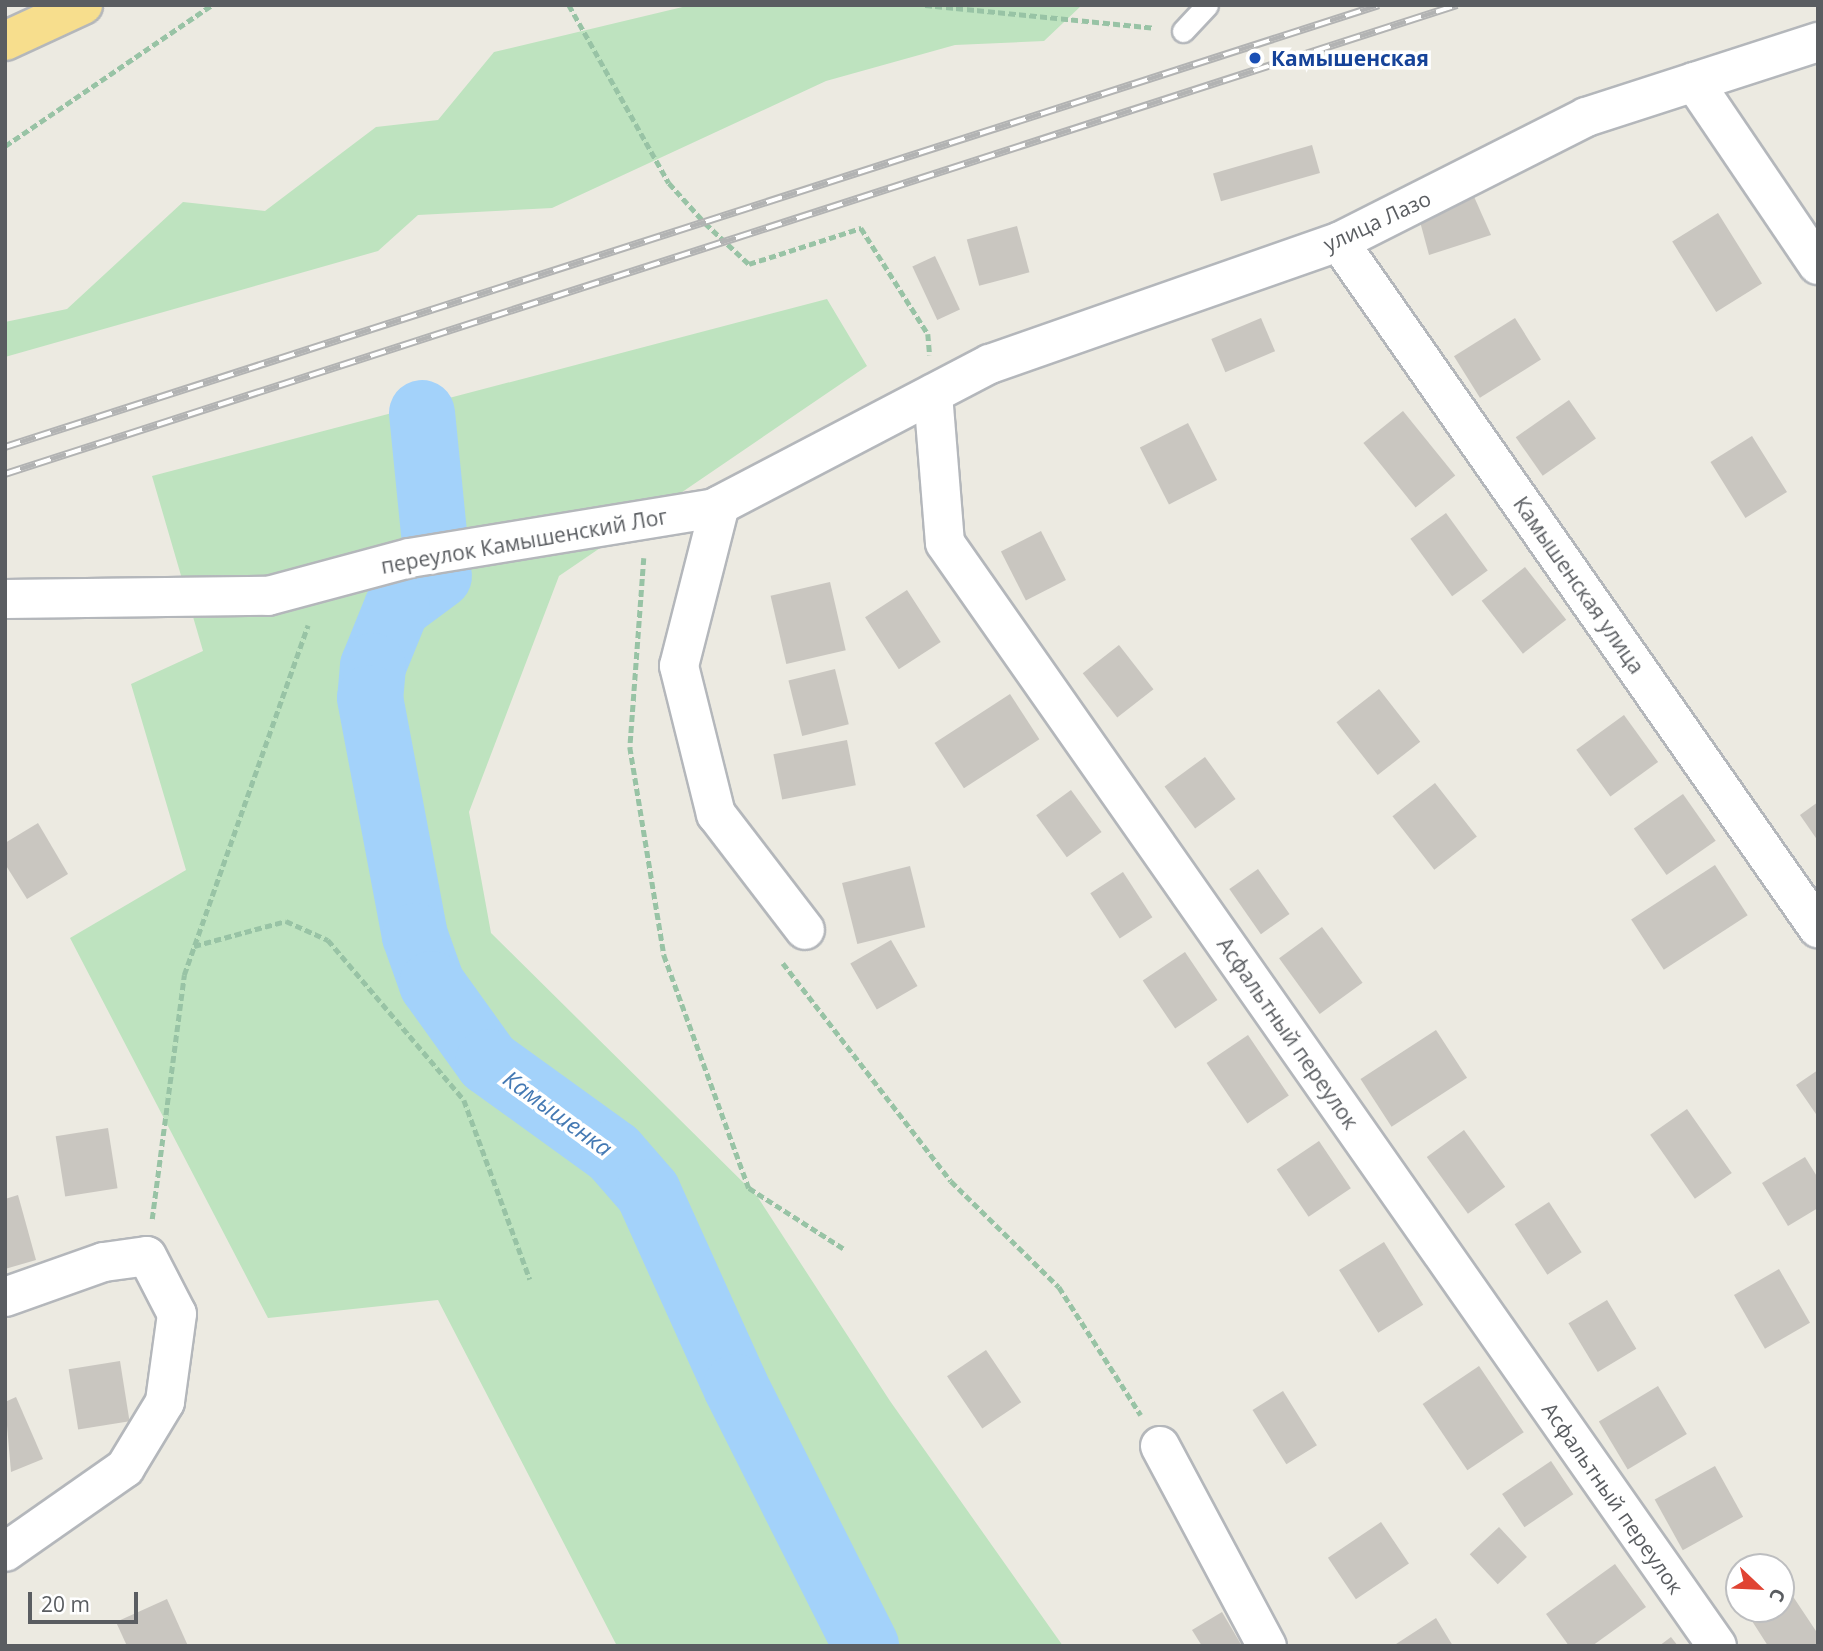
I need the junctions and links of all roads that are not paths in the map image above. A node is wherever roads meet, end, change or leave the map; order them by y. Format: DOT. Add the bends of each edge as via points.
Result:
graph roads {
  1 [pos="52,5"];
  2 [pos="83,5"];
  3 [pos="1207,5"];
  4 [pos="1183,31"];
  5 [pos="5,39"];
  6 [pos="1818,41"];
  7 [pos="1694,82"];
  8 [pos="1339,242"];
  9 [pos="1818,265"];
  10 [pos="933,394"];
  11 [pos="720,505"];
  12 [pos="5,599"];
  13 [pos="1818,928"];
  14 [pos="805,930"];
  15 [pos="5,1297"];
  16 [pos="1160,1446"];
  17 [pos="5,1552"];
  18 [pos="1267,1646"];
  19 [pos="1717,1646"];
  1 -- 5 [label="highway"];
  2 -- 5 [label="highway"];
  3 -- 4 [label="lane"];
  6 -- 7 [label="street, улица Лазо"];
  7 -- 8 [label="street, улица Лазо" via="1586,117"];
  7 -- 9 [label="street"];
  8 -- 10 [label="street, улица Лазо" via="990,364"];
  8 -- 13 [label="street, Камышенская улица"];
  10 -- 11 [label="street, переулок Камышенский Лог"];
  10 -- 19 [label="street, Асфальтный переулок" via="945,543"];
  11 -- 12 [label="street, переулок Камышенский Лог" via="410,558 268,596"];
  11 -- 14 [label="street" via="679,666 716,814"];
  15 -- 17 [label="street" via="104,1262 147,1256 177,1314 165,1402 125,1468"];
  16 -- 18 [label="street"];
}
